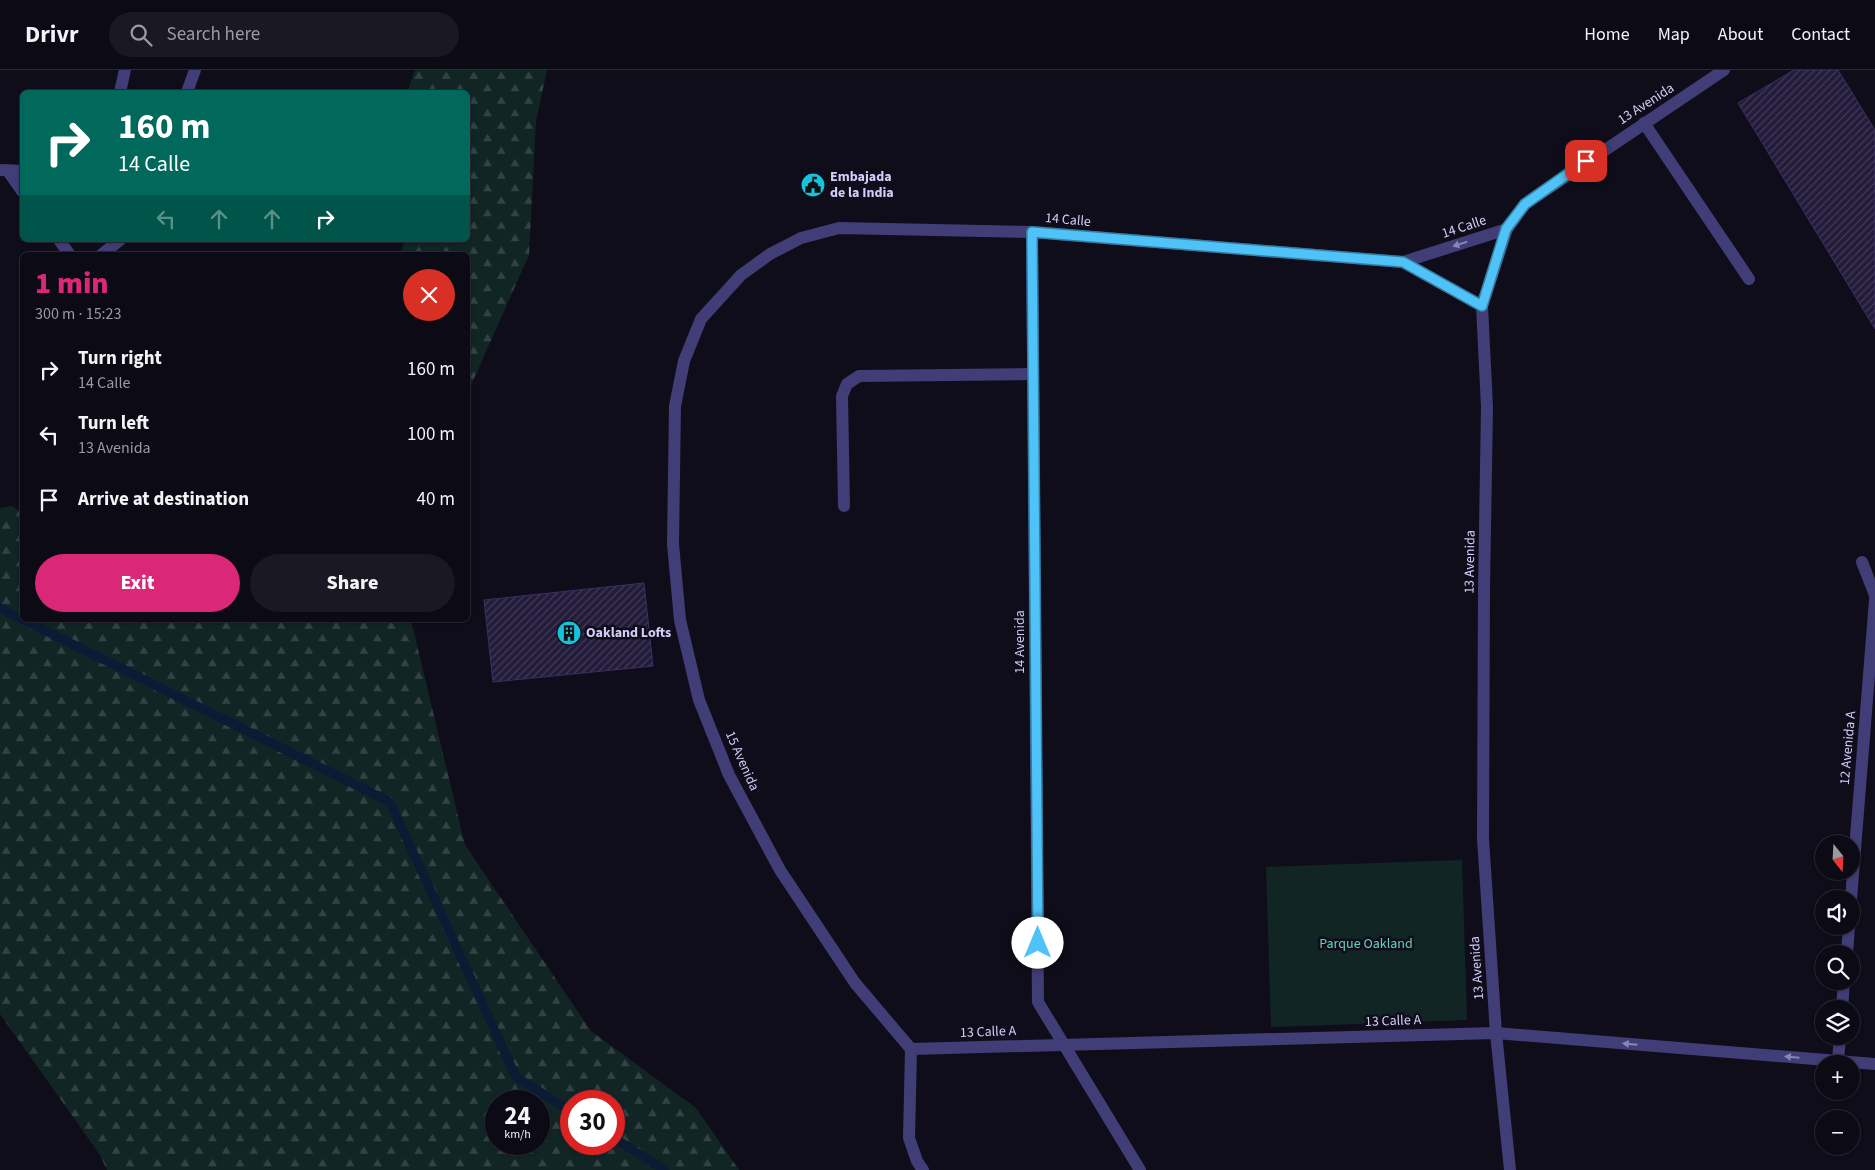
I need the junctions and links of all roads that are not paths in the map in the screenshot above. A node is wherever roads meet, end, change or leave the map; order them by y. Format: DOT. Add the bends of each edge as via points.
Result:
graph roads {
  1 [pos="125,70"];
  2 [pos="195,70"];
  3 [pos="1724,70"];
  4 [pos="120,90"];
  5 [pos="187,90"];
  6 [pos="1644,123"];
  7 [pos="4,170"];
  8 [pos="20,171"];
  9 [pos="20,189"];
  10 [pos="1506,229"];
  11 [pos="1032,232"];
  12 [pos="117,242"];
  13 [pos="105,252"];
  14 [pos="1403,262"];
  15 [pos="1750,279"];
  16 [pos="1482,306"];
  17 [pos="702,320"];
  18 [pos="1033,374"];
  19 [pos="844,506"];
  20 [pos="1862,562"];
  21 [pos="1875,595"];
  22 [pos="1875,600"];
  23 [pos="1852,890"];
  24 [pos="1496,1033"];
  25 [pos="1065,1045"];
  26 [pos="911,1049"];
  27 [pos="1815,1059"];
  28 [pos="1860,1063"];
  29 [pos="1875,1064"];
  30 [pos="923,1170"];
  31 [pos="1140,1170"];
  32 [pos="1510,1170"];
  1 -- 4 [label="street"];
  2 -- 5 [label="street"];
  3 -- 6 [label="street, 13 Avenida"];
  6 -- 10 [label="street, 13 Avenida" via="1525,204"];
  6 -- 15 [label="street"];
  7 -- 8 [label="street"];
  7 -- 9 [label="street"];
  10 -- 14 [label="street, 14 Calle, one-way"];
  10 -- 16 [label="street, 13 Avenida"];
  11 -- 14 [label="street, 14 Calle"];
  11 -- 17 [label="street, 14 Calle" via="839,228 801,238 770,254 741,275"];
  11 -- 18 [label="street, 14 Avenida"];
  12 -- 13 [label="street"];
  14 -- 16 [label="street, 14 Calle"];
  16 -- 24 [label="street, 13 Avenida" via="1487,407 1483,839"];
  17 -- 26 [label="street, 15 Avenida" via="684,361 675,406 673,544 680,620 699,700 729,775 780,870 855,984"];
  18 -- 19 [label="street" via="858,376 848,384 842,396"];
  18 -- 25 [label="street, 14 Avenida" via="1038,1002"];
  20 -- 21 [label="street"];
  22 -- 23 [label="street, 12 Avenida A"];
  24 -- 25 [label="street, 13 Calle A"];
  27 -- 24 [label="street, 13 Calle A, one-way"];
  24 -- 32 [label="street, 13 Avenida"];
  25 -- 26 [label="street, 13 Calle A"];
  25 -- 31 [label="street, 14 Avenida"];
  26 -- 30 [label="street" via="909,1138"];
  28 -- 29 [label="street, 13 Calle A"];
}
